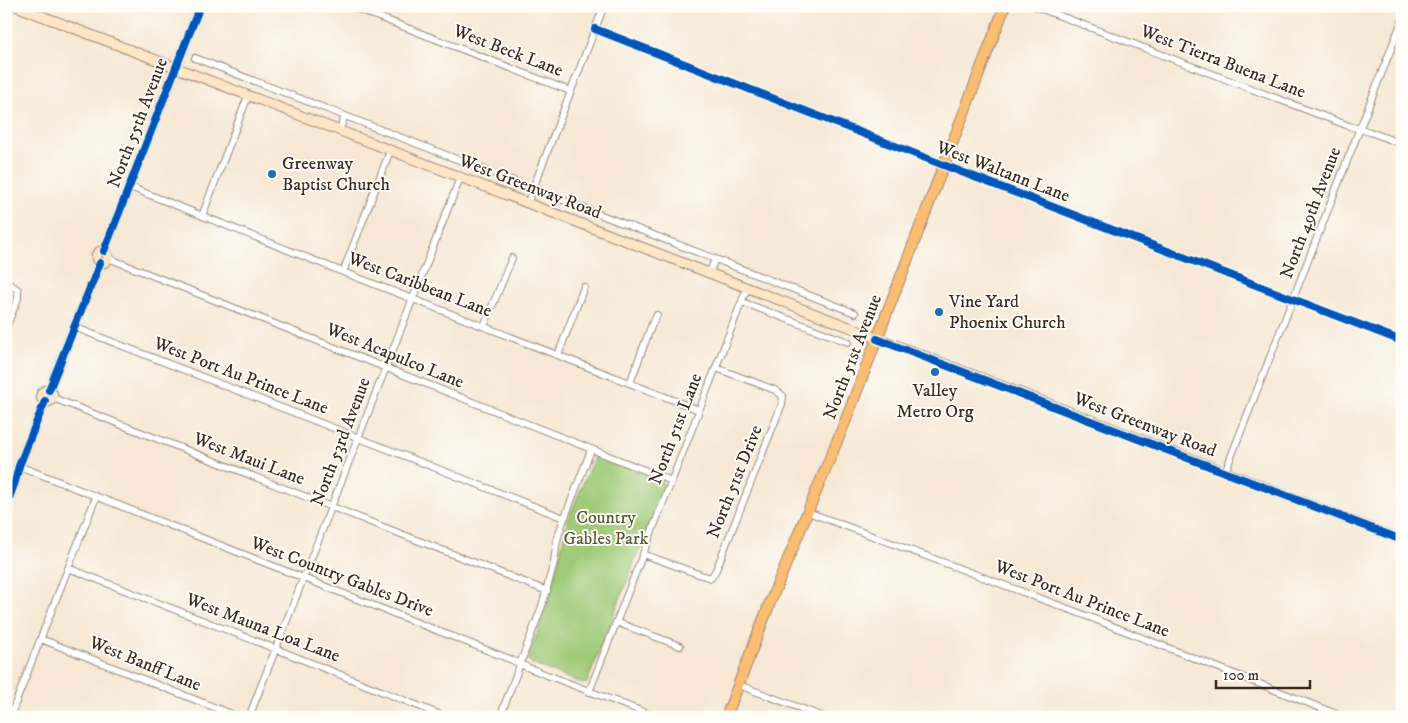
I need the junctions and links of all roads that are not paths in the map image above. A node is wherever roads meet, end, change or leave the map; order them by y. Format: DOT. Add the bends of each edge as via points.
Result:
graph roads {
  1 [pos="16,6"];
  2 [pos="200,6"];
  3 [pos="350,6"];
  4 [pos="604,6"];
  5 [pos="1004,6"];
  6 [pos="1034,6"];
  7 [pos="36,10"];
  8 [pos="1402,21"];
  9 [pos="595,29"];
  10 [pos="195,58"];
  11 [pos="176,68"];
  12 [pos="570,91"];
  13 [pos="248,96"];
  14 [pos="345,116"];
  15 [pos="1360,129"];
  16 [pos="339,131"];
  17 [pos="1402,144"];
  18 [pos="390,151"];
  19 [pos="943,165"];
  20 [pos="460,178"];
  21 [pos="130,187"];
  22 [pos="532,189"];
  23 [pos="526,204"];
  24 [pos="202,216"];
  25 [pos="104,257"];
  26 [pos="512,258"];
  27 [pos="715,259"];
  28 [pos="343,272"];
  29 [pos="709,274"];
  30 [pos="6,283"];
  31 [pos="584,287"];
  32 [pos="747,288"];
  33 [pos="413,298"];
  34 [pos="1293,299"];
  35 [pos="742,302"];
  36 [pos="855,313"];
  37 [pos="657,315"];
  38 [pos="484,326"];
  39 [pos="74,327"];
  40 [pos="6,328"];
  41 [pos="878,339"];
  42 [pos="1402,341"];
  43 [pos="848,342"];
  44 [pos="558,355"];
  45 [pos="716,368"];
  46 [pos="386,369"];
  47 [pos="630,383"];
  48 [pos="49,396"];
  49 [pos="699,410"];
  50 [pos="359,438"];
  51 [pos="591,450"];
  52 [pos="19,466"];
  53 [pos="1225,472"];
  54 [pos="672,481"];
  55 [pos="6,491"];
  56 [pos="96,496"];
  57 [pos="6,506"];
  58 [pos="331,508"];
  59 [pos="808,512"];
  60 [pos="564,518"];
  61 [pos="1402,540"];
  62 [pos="643,554"];
  63 [pos="68,568"];
  64 [pos="303,579"];
  65 [pos="547,591"];
  66 [pos="616,622"];
  67 [pos="41,639"];
  68 [pos="680,646"];
  69 [pos="276,649"];
  70 [pos="521,664"];
  71 [pos="738,685"];
  72 [pos="589,692"];
  73 [pos="10,717"];
  74 [pos="239,717"];
  75 [pos="249,717"];
  76 [pos="446,717"];
  77 [pos="500,717"];
  78 [pos="652,717"];
  79 [pos="726,717"];
  80 [pos="824,717"];
  81 [pos="1344,717"];
  1 -- 7 [label="main road, West Greenway Road"];
  2 -- 11 [label="main road, North 55th Avenue"];
  3 -- 12 [label="street, West Beck Lane"];
  4 -- 9 [label="street"];
  5 -- 19 [label="main road, North 51st Avenue"];
  6 -- 15 [label="street, West Tierra Buena Lane"];
  7 -- 11 [label="main road, West Greenway Road"];
  8 -- 15 [label="street, North 49th Avenue"];
  9 -- 12 [label="street"];
  9 -- 19 [label="street, West Waltann Lane"];
  10 -- 14 [label="street, West Greenway Road"];
  11 -- 13 [label="main road, West Greenway Road"];
  11 -- 21 [label="main road, North 55th Avenue"];
  12 -- 22 [label="street"];
  13 -- 16 [label="main road, West Greenway Road"];
  13 -- 24 [label="street"];
  14 -- 16 [label="street"];
  14 -- 22 [label="street, West Greenway Road"];
  15 -- 17 [label="street, West Tierra Buena Lane"];
  15 -- 34 [label="street, North 49th Avenue"];
  16 -- 18 [label="main road, West Greenway Road"];
  18 -- 20 [label="main road, West Greenway Road"];
  18 -- 28 [label="street"];
  19 -- 34 [label="street, West Waltann Lane"];
  19 -- 41 [label="main road, North 51st Avenue"];
  20 -- 23 [label="main road, West Greenway Road"];
  20 -- 33 [label="street, North 53rd Avenue"];
  21 -- 24 [label="street, West Caribbean Lane"];
  21 -- 25 [label="main road, North 55th Avenue"];
  22 -- 23 [label="street"];
  22 -- 27 [label="street, West Greenway Road"];
  23 -- 29 [label="main road, West Greenway Road"];
  24 -- 28 [label="street, West Caribbean Lane"];
  25 -- 39 [label="main road, North 55th Avenue"];
  25 -- 46 [label="street, West Acapulco Lane"];
  26 -- 38 [label="street"];
  27 -- 29 [label="street"];
  27 -- 36 [label="street, West Greenway Road"];
  28 -- 33 [label="street, West Caribbean Lane"];
  29 -- 32 [label="main road, West Greenway Road"];
  30 -- 40 [label="street" via="18,290"];
  31 -- 44 [label="street"];
  32 -- 35 [label="street, North 51st Lane"];
  32 -- 41 [label="main road, West Greenway Road"];
  33 -- 38 [label="street, West Caribbean Lane"];
  33 -- 46 [label="street, North 53rd Avenue"];
  34 -- 42 [label="street, West Waltann Lane"];
  34 -- 53 [label="street, North 49th Avenue"];
  35 -- 43 [label="street"];
  35 -- 45 [label="street, North 51st Lane"];
  37 -- 47 [label="street"];
  38 -- 44 [label="street, West Caribbean Lane"];
  39 -- 48 [label="main road, North 55th Avenue"];
  39 -- 50 [label="street, West Port Au Prince Lane"];
  41 -- 53 [label="main road, West Greenway Road"];
  41 -- 59 [label="main road, North 51st Avenue"];
  44 -- 47 [label="street, West Caribbean Lane"];
  45 -- 49 [label="street, North 51st Lane"];
  45 -- 62 [label="street, North 51st Drive" via="775,390 783,396 782,404 711,578"];
  46 -- 50 [label="street, North 53rd Avenue"];
  46 -- 51 [label="street, West Acapulco Lane"];
  47 -- 49 [label="street, West Caribbean Lane"];
  48 -- 52 [label="main road, North 55th Avenue"];
  48 -- 58 [label="street, West Maui Lane"];
  49 -- 54 [label="street, North 51st Lane"];
  50 -- 58 [label="street, North 53rd Avenue"];
  50 -- 60 [label="street, West Port Au Prince Lane"];
  51 -- 54 [label="street, West Acapulco Lane"];
  51 -- 60 [label="street"];
  52 -- 55 [label="main road, North 55th Avenue"];
  52 -- 56 [label="street, West Country Gables Drive"];
  52 -- 57 [label="main road, North 55th Avenue"];
  53 -- 61 [label="main road, West Greenway Road"];
  54 -- 62 [label="street, North 51st Lane"];
  56 -- 63 [label="street"];
  56 -- 64 [label="street, West Country Gables Drive"];
  58 -- 64 [label="street, North 53rd Avenue"];
  58 -- 65 [label="street, West Maui Lane"];
  59 -- 71 [label="main road, North 51st Avenue"];
  59 -- 81 [label="street, West Port Au Prince Lane"];
  60 -- 65 [label="street"];
  62 -- 66 [label="street, North 51st Lane"];
  63 -- 67 [label="street"];
  63 -- 69 [label="street, West Mauna Loa Lane"];
  64 -- 69 [label="street, North 53rd Avenue"];
  64 -- 70 [label="street, West Country Gables Drive"];
  65 -- 70 [label="street"];
  66 -- 68 [label="street"];
  66 -- 72 [label="street, North 51st Lane"];
  67 -- 73 [label="street"];
  67 -- 74 [label="street, West Banff Lane"];
  69 -- 75 [label="street, North 53rd Avenue"];
  69 -- 76 [label="street, West Mauna Loa Lane"];
  70 -- 72 [label="street, West Country Gables Drive"];
  70 -- 77 [label="street"];
  71 -- 79 [label="main road, North 51st Avenue"];
  71 -- 80 [label="street"];
  72 -- 78 [label="street, West Country Gables Drive"];
}
